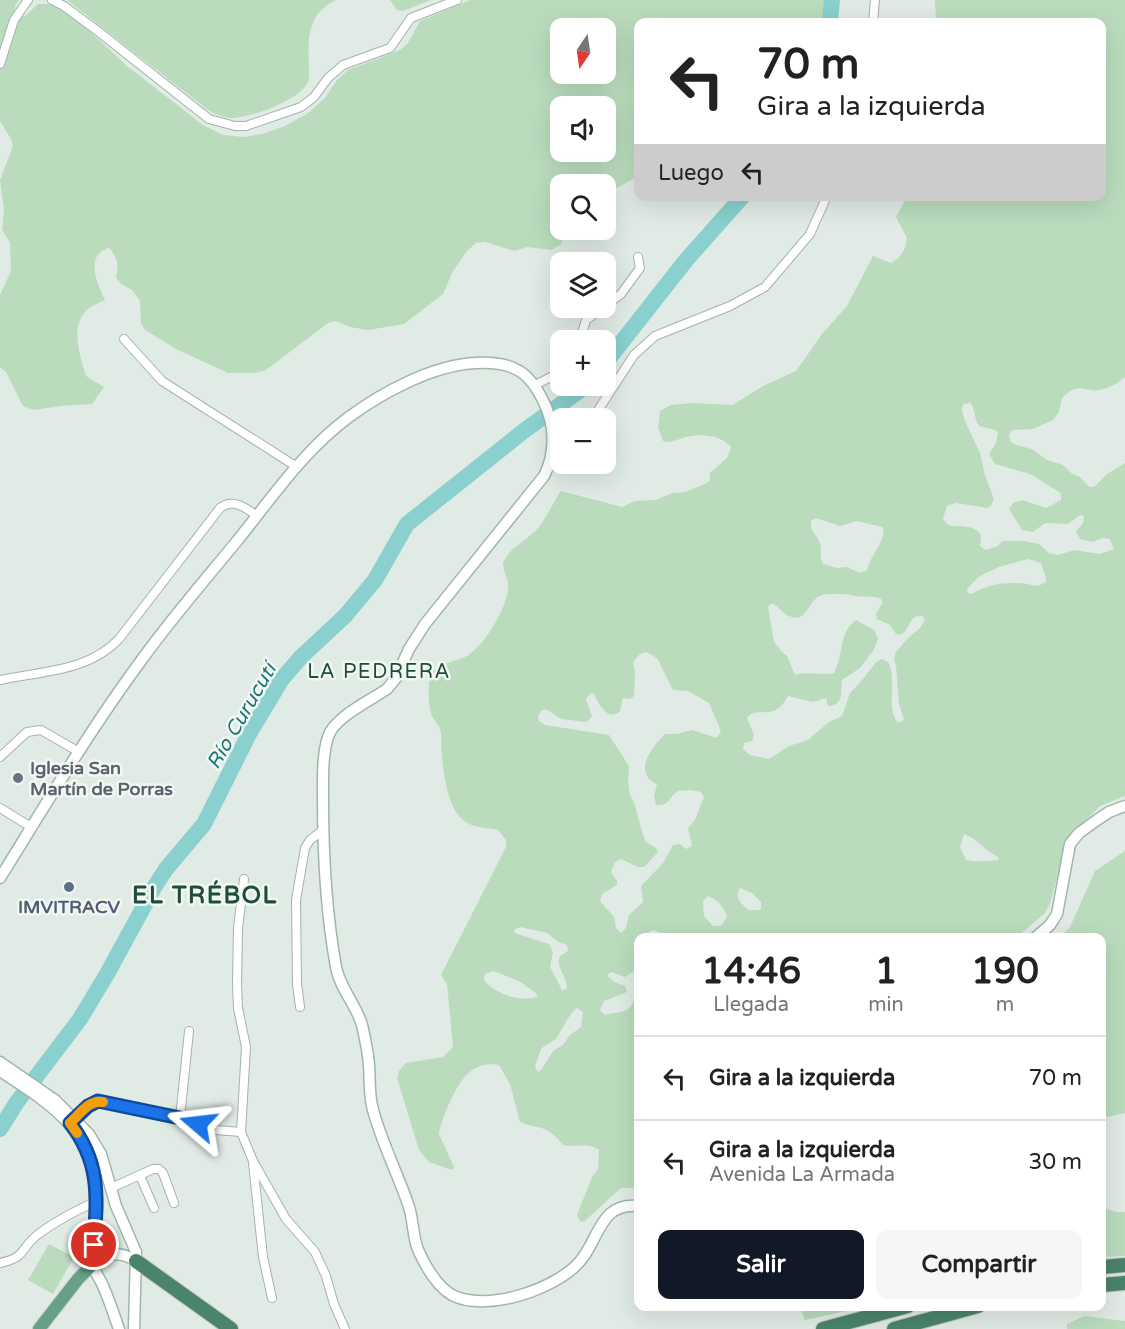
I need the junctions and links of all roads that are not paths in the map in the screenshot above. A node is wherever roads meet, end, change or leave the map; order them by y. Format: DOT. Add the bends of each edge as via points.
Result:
graph roads {
  1 [pos="28,0"];
  2 [pos="52,0"];
  3 [pos="457,0"];
  4 [pos="875,0"];
  5 [pos="873,18"];
  6 [pos="0,64"];
  7 [pos="824,201"];
  8 [pos="638,257"];
  9 [pos="616,298"];
  10 [pos="124,339"];
  11 [pos="550,378"];
  12 [pos="535,385"];
  13 [pos="600,408"];
  14 [pos="297,467"];
  15 [pos="549,468"];
  16 [pos="257,516"];
  17 [pos="0,680"];
  18 [pos="79,752"];
  19 [pos="0,757"];
  20 [pos="1125,806"];
  21 [pos="0,808"];
  22 [pos="31,827"];
  23 [pos="323,830"];
  24 [pos="0,878"];
  25 [pos="244,879"];
  26 [pos="1041,933"];
  27 [pos="300,1007"];
  28 [pos="189,1031"];
  29 [pos="0,1062"];
  30 [pos="5,1071"];
  31 [pos="180,1118"];
  32 [pos="72,1121"];
  33 [pos="241,1131"];
  34 [pos="253,1161"];
  35 [pos="140,1176"];
  36 [pos="111,1188"];
  37 [pos="97,1201"];
  38 [pos="174,1203"];
  39 [pos="634,1206"];
  40 [pos="154,1208"];
  41 [pos="136,1261"];
  42 [pos="0,1263"];
  43 [pos="93,1264"];
  44 [pos="1125,1265"];
  45 [pos="1106,1267"];
  46 [pos="1125,1283"];
  47 [pos="1106,1285"];
  48 [pos="272,1298"];
  49 [pos="890,1311"];
  50 [pos="960,1311"];
  51 [pos="39,1329"];
  52 [pos="119,1329"];
  53 [pos="134,1329"];
  54 [pos="231,1329"];
  55 [pos="345,1329"];
  56 [pos="823,1329"];
  57 [pos="894,1329"];
  1 -- 6 [label="street" via="14,20"];
  2 -- 3 [label="street" via="209,119 246,126 301,107 343,65 390,48 411,18"];
  4 -- 5 [label="street"];
  7 -- 13 [label="street" via="810,234 765,287 730,306 655,336 634,355"];
  8 -- 9 [label="street" via="640,268"];
  10 -- 14 [label="street" via="162,381"];
  11 -- 12 [label="street"];
  12 -- 14 [label="main road" via="520,370 501,363 460,364 402,384 348,418"];
  12 -- 15 [label="main road" via="551,421"];
  14 -- 16 [label="main road"];
  15 -- 23 [label="main road" via="425,624 392,684 331,729 324,757"];
  16 -- 17 [label="street" via="233,503 220,508 105,652 77,666"];
  16 -- 18 [label="main road" via="144,656"];
  18 -- 19 [label="street" via="42,730 27,732"];
  18 -- 22 [label="main road"];
  20 -- 26 [label="main road" via="1108,812 1070,844 1057,914"];
  21 -- 22 [label="street"];
  22 -- 24 [label="main road"];
  23 -- 27 [label="street" via="305,848 296,900"];
  23 -- 39 [label="main road" via="339,978 361,1021 372,1105 409,1205 417,1247 444,1289 465,1300 485,1302 517,1297 543,1286 582,1260 610,1212"];
  25 -- 33 [label="street" via="237,984 246,1047"];
  28 -- 31 [label="street"];
  29 -- 30 [label="main road"];
  30 -- 32 [label="main road" via="53,1103"];
  31 -- 32 [label="street" via="98,1101"];
  31 -- 33 [label="street" via="216,1130"];
  32 -- 36 [label="main road" via="89,1134 101,1154"];
  32 -- 37 [label="main road" via="88,1152"];
  33 -- 34 [label="street"];
  34 -- 48 [label="street"];
  34 -- 55 [label="street" via="286,1219 315,1252"];
  35 -- 36 [label="street"];
  35 -- 38 [label="street" via="159,1169"];
  35 -- 40 [label="street"];
  36 -- 41 [label="main road" via="134,1244"];
  37 -- 42 [label="street" via="68,1213 34,1238 19,1257"];
  37 -- 43 [label="main road"];
  41 -- 43 [label="main road" via="115,1254"];
  41 -- 53 [label="main road"];
  41 -- 54 [label="highway"];
  43 -- 51 [label="main road"];
  43 -- 52 [label="main road"];
  44 -- 45 [label="highway"];
  46 -- 47 [label="highway"];
  49 -- 56 [label="highway"];
  50 -- 57 [label="highway"];
}
